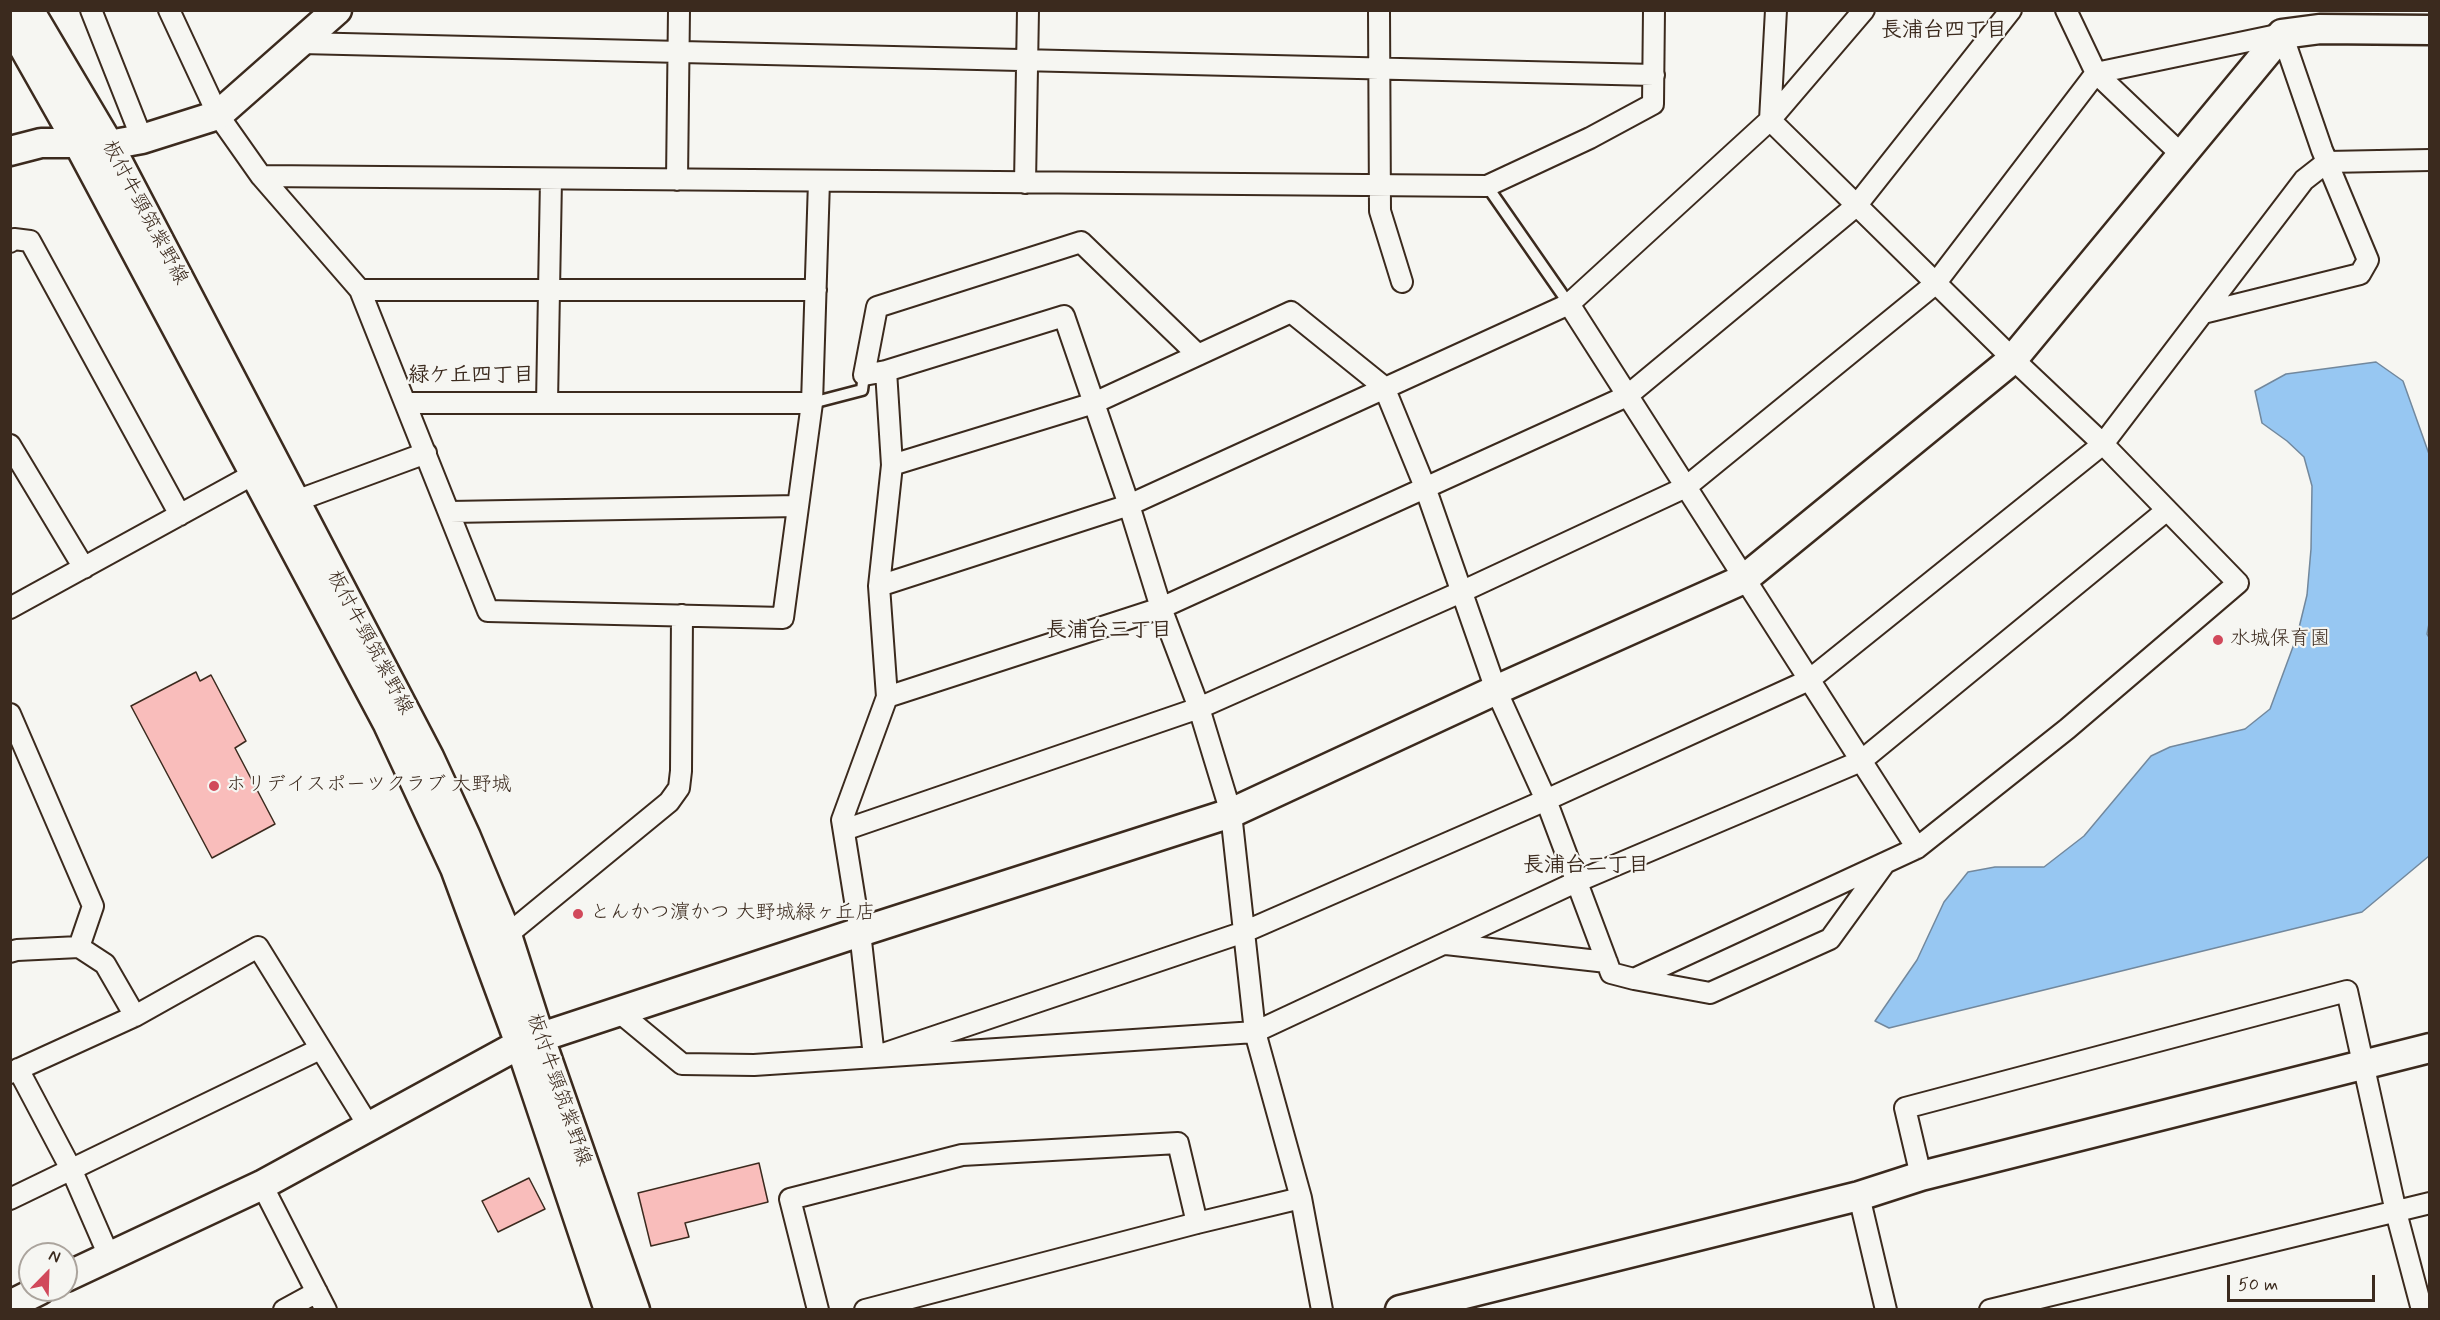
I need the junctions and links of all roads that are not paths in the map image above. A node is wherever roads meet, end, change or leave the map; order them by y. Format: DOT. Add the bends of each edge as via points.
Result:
graph roads {
  1 [pos="29,10"];
  2 [pos="91,10"];
  3 [pos="337,10"];
  4 [pos="679,10"];
  5 [pos="1028,10"];
  6 [pos="1379,10"];
  7 [pos="1654,10"];
  8 [pos="1776,10"];
  9 [pos="1864,10"];
  10 [pos="2011,10"];
  11 [pos="2066,10"];
  12 [pos="175,14"];
  13 [pos="2282,22"];
  14 [pos="10,23"];
  15 [pos="2430,30"];
  16 [pos="301,43"];
  17 [pos="678,52"];
  18 [pos="1027,60"];
  19 [pos="1379,68"];
  20 [pos="2096,73"];
  21 [pos="1654,75"];
  22 [pos="218,115"];
  23 [pos="1770,120"];
  24 [pos="142,139"];
  25 [pos="78,143"];
  26 [pos="109,145"];
  27 [pos="10,151"];
  28 [pos="2182,156"];
  29 [pos="2430,160"];
  30 [pos="2327,162"];
  31 [pos="261,176"];
  32 [pos="551,179"];
  33 [pos="677,180"];
  34 [pos="819,182"];
  35 [pos="1025,183"];
  36 [pos="1380,186"];
  37 [pos="1487,186"];
  38 [pos="1856,206"];
  39 [pos="10,242"];
  40 [pos="1402,282"];
  41 [pos="1935,284"];
  42 [pos="360,290"];
  43 [pos="549,290"];
  44 [pos="816,290"];
  45 [pos="1569,304"];
  46 [pos="2203,313"];
  47 [pos="1198,355"];
  48 [pos="2013,359"];
  49 [pos="886,371"];
  50 [pos="864,375"];
  51 [pos="1384,387"];
  52 [pos="1628,396"];
  53 [pos="406,403"];
  54 [pos="547,403"];
  55 [pos="812,403"];
  56 [pos="1094,403"];
  57 [pos="2103,444"];
  58 [pos="10,445"];
  59 [pos="426,453"];
  60 [pos="892,465"];
  61 [pos="254,474"];
  62 [pos="1425,487"];
  63 [pos="1686,488"];
  64 [pos="1129,505"];
  65 [pos="284,506"];
  66 [pos="798,506"];
  67 [pos="2168,510"];
  68 [pos="450,512"];
  69 [pos="180,515"];
  70 [pos="84,568"];
  71 [pos="1744,579"];
  72 [pos="879,586"];
  73 [pos="1461,592"];
  74 [pos="10,608"];
  75 [pos="1161,608"];
  76 [pos="682,615"];
  77 [pos="1809,680"];
  78 [pos="1496,690"];
  79 [pos="887,697"];
  80 [pos="1199,708"];
  81 [pos="10,714"];
  82 [pos="1861,760"];
  83 [pos="1546,800"];
  84 [pos="1231,813"];
  85 [pos="844,830"];
  86 [pos="1917,848"];
  87 [pos="1887,861"];
  88 [pos="1576,882"];
  89 [pos="860,932"];
  90 [pos="1244,932"];
  91 [pos="507,935"];
  92 [pos="1445,944"];
  93 [pos="79,947"];
  94 [pos="10,952"];
  95 [pos="1607,962"];
  96 [pos="1634,979"];
  97 [pos="618,1011"];
  98 [pos="135,1016"];
  99 [pos="1255,1032"];
  100 [pos="530,1041"];
  101 [pos="2430,1048"];
  102 [pos="320,1049"];
  103 [pos="874,1057"];
  104 [pos="2361,1065"];
  105 [pos="14,1071"];
  106 [pos="368,1125"];
  107 [pos="72,1171"];
  108 [pos="1921,1176"];
  109 [pos="262,1185"];
  110 [pos="1859,1196"];
  111 [pos="1300,1198"];
  112 [pos="10,1199"];
  113 [pos="2430,1203"];
  114 [pos="2396,1212"];
  115 [pos="1197,1223"];
  116 [pos="109,1256"];
  117 [pos="78,1271"];
  118 [pos="322,1301"];
  119 [pos="284,1310"];
  120 [pos="609,1310"];
  121 [pos="635,1310"];
  122 [pos="818,1310"];
  123 [pos="865,1310"];
  124 [pos="1322,1310"];
  125 [pos="1400,1310"];
  126 [pos="1886,1310"];
  127 [pos="1990,1310"];
  128 [pos="2422,1310"];
  1 -- 26 [label="street, 板付牛頸筑紫野線"];
  2 -- 24 [label="street"];
  3 -- 16 [label="street"];
  4 -- 17 [label="street"];
  5 -- 18 [label="street"];
  6 -- 19 [label="street"];
  7 -- 21 [label="street"];
  8 -- 23 [label="street"];
  9 -- 23 [label="street"];
  10 -- 38 [label="street"];
  11 -- 20 [label="street"];
  12 -- 22 [label="street"];
  13 -- 15 [label="street" via="2320,29"];
  13 -- 20 [label="street"];
  13 -- 28 [label="street"];
  13 -- 30 [label="street"];
  14 -- 25 [label="street, 板付牛頸筑紫野線"];
  16 -- 17 [label="street"];
  16 -- 22 [label="street"];
  17 -- 18 [label="street"];
  17 -- 33 [label="street"];
  18 -- 19 [label="street"];
  18 -- 35 [label="street"];
  19 -- 21 [label="street"];
  19 -- 36 [label="street"];
  20 -- 28 [label="street"];
  20 -- 41 [label="street"];
  21 -- 37 [label="street" via="1653,104"];
  22 -- 24 [label="street"];
  22 -- 31 [label="street"];
  23 -- 38 [label="street"];
  23 -- 45 [label="street"];
  24 -- 26 [label="street"];
  25 -- 26 [label="street"];
  25 -- 27 [label="street" via="41,143"];
  25 -- 61 [label="street, 板付牛頸筑紫野線"];
  26 -- 65 [label="street, 板付牛頸筑紫野線"];
  28 -- 48 [label="street"];
  29 -- 30 [label="street"];
  30 -- 46 [label="street" via="2304,180"];
  30 -- 46 [label="street" via="2368,260 2360,274"];
  31 -- 32 [label="street"];
  31 -- 42 [label="street"];
  32 -- 33 [label="street"];
  32 -- 43 [label="street"];
  33 -- 34 [label="street"];
  34 -- 35 [label="street"];
  34 -- 44 [label="street"];
  35 -- 36 [label="street"];
  36 -- 37 [label="street"];
  36 -- 40 [label="street" via="1380,211"];
  37 -- 45 [label="lane"];
  38 -- 41 [label="street"];
  38 -- 52 [label="street"];
  39 -- 69 [label="street" via="30,241"];
  41 -- 48 [label="street"];
  41 -- 63 [label="street"];
  42 -- 43 [label="street"];
  42 -- 53 [label="street"];
  43 -- 44 [label="street"];
  43 -- 54 [label="street"];
  44 -- 55 [label="street"];
  45 -- 51 [label="street"];
  45 -- 52 [label="street"];
  46 -- 57 [label="street"];
  47 -- 50 [label="street" via="1081,242 876,307"];
  47 -- 51 [label="street" via="1291,312"];
  47 -- 56 [label="street"];
  48 -- 57 [label="street"];
  48 -- 71 [label="street"];
  49 -- 50 [label="street"];
  49 -- 56 [label="street" via="1064,316"];
  49 -- 60 [label="street"];
  50 -- 55 [label="lane" via="862,390"];
  51 -- 62 [label="street"];
  51 -- 64 [label="street"];
  52 -- 62 [label="street"];
  52 -- 63 [label="street"];
  53 -- 54 [label="street"];
  53 -- 59 [label="street"];
  54 -- 55 [label="street"];
  55 -- 66 [label="street"];
  56 -- 60 [label="street"];
  56 -- 64 [label="street"];
  57 -- 67 [label="street"];
  57 -- 77 [label="street"];
  58 -- 70 [label="street"];
  59 -- 65 [label="street"];
  59 -- 68 [label="street"];
  60 -- 72 [label="street"];
  61 -- 65 [label="street, 板付牛頸筑紫野線"];
  61 -- 69 [label="street"];
  62 -- 73 [label="street"];
  62 -- 75 [label="street"];
  63 -- 71 [label="street"];
  63 -- 73 [label="street"];
  64 -- 72 [label="street"];
  64 -- 75 [label="street"];
  65 -- 91 [label="street, 板付牛頸筑紫野線" via="429,757"];
  65 -- 100 [label="street, 板付牛頸筑紫野線" via="455,868"];
  66 -- 68 [label="street"];
  66 -- 76 [label="street" via="783,618"];
  67 -- 82 [label="street"];
  67 -- 86 [label="street" via="2238,583 2067,729"];
  68 -- 76 [label="street" via="488,611"];
  69 -- 70 [label="street"];
  70 -- 74 [label="street"];
  71 -- 77 [label="street"];
  71 -- 78 [label="street"];
  72 -- 79 [label="street"];
  73 -- 78 [label="street"];
  73 -- 80 [label="street"];
  75 -- 79 [label="street"];
  75 -- 80 [label="street"];
  76 -- 91 [label="street" via="679,788 669,802"];
  77 -- 82 [label="street"];
  77 -- 83 [label="street"];
  78 -- 83 [label="street"];
  78 -- 84 [label="street"];
  79 -- 85 [label="street" via="842,820"];
  80 -- 84 [label="street"];
  80 -- 85 [label="street"];
  81 -- 93 [label="street" via="93,906"];
  82 -- 86 [label="street"];
  82 -- 88 [label="street"];
  83 -- 88 [label="street"];
  83 -- 90 [label="street"];
  84 -- 89 [label="street"];
  84 -- 90 [label="street"];
  85 -- 89 [label="street"];
  86 -- 87 [label="street"];
  87 -- 96 [label="street"];
  87 -- 96 [label="street" via="1830,939 1710,993"];
  88 -- 92 [label="street"];
  88 -- 95 [label="street"];
  89 -- 97 [label="street"];
  89 -- 103 [label="street"];
  90 -- 99 [label="street"];
  90 -- 103 [label="street"];
  91 -- 100 [label="street, 板付牛頸筑紫野線"];
  92 -- 95 [label="street"];
  92 -- 99 [label="street"];
  93 -- 94 [label="street"];
  93 -- 98 [label="street" via="105,964"];
  95 -- 96 [label="street" via="1611,973"];
  97 -- 100 [label="street"];
  97 -- 103 [label="street" via="682,1064 754,1065"];
  98 -- 102 [label="street" via="258,947"];
  98 -- 105 [label="street"];
  99 -- 103 [label="street"];
  99 -- 111 [label="street"];
  100 -- 106 [label="street"];
  100 -- 120 [label="street, 板付牛頸筑紫野線"];
  100 -- 121 [label="street, 板付牛頸筑紫野線"];
  101 -- 104 [label="street"];
  102 -- 106 [label="street"];
  102 -- 107 [label="street"];
  104 -- 108 [label="street"];
  104 -- 108 [label="street" via="2347,991 1905,1108"];
  104 -- 114 [label="street"];
  105 -- 107 [label="street"];
  106 -- 109 [label="street"];
  107 -- 112 [label="street"];
  107 -- 116 [label="street"];
  108 -- 110 [label="street"];
  109 -- 116 [label="street"];
  109 -- 118 [label="street"];
  110 -- 125 [label="street"];
  110 -- 126 [label="street"];
  111 -- 115 [label="street"];
  111 -- 124 [label="street"];
  113 -- 114 [label="street"];
  114 -- 127 [label="street"];
  114 -- 128 [label="street"];
  115 -- 122 [label="street" via="1178,1143 962,1155 790,1199"];
  115 -- 123 [label="street"];
  116 -- 117 [label="street"];
  118 -- 119 [label="street"];
}
